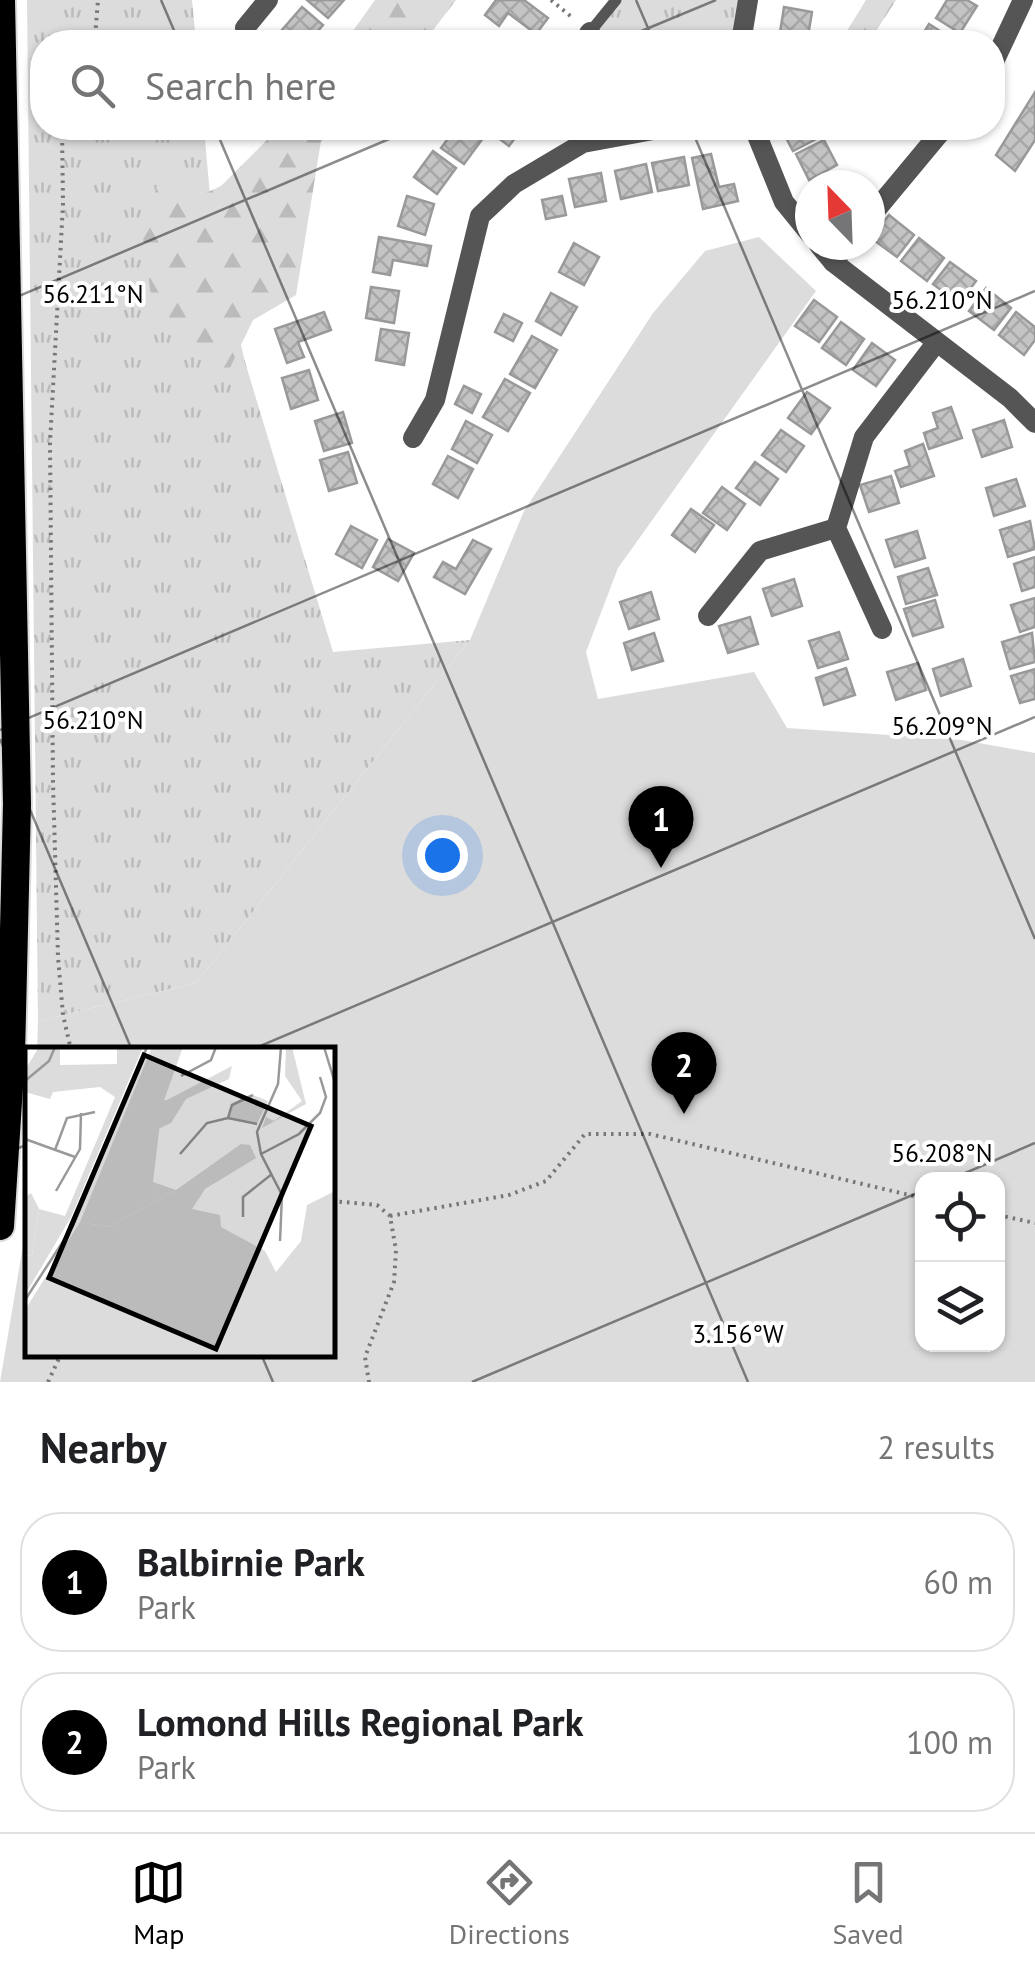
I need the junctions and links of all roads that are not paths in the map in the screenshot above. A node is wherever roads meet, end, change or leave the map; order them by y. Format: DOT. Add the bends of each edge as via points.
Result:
graph roads {
  1 [pos="1,0"];
  2 [pos="268,0"];
  3 [pos="616,0"];
  4 [pos="748,0"];
  5 [pos="1023,0"];
  6 [pos="245,28"];
  7 [pos="592,30"];
  8 [pos="742,30"];
  9 [pos="1005,38"];
  10 [pos="575,140"];
  11 [pos="759,140"];
  12 [pos="934,140"];
  13 [pos="885,199"];
  14 [pos="795,216"];
  15 [pos="832,262"];
  16 [pos="936,343"];
  17 [pos="1035,423"];
  18 [pos="413,438"];
  19 [pos="836,528"];
  20 [pos="708,616"];
  21 [pos="882,628"];
  22 [pos="0,1226"];
  1 -- 22 [label="highway" via="17,804"];
  2 -- 6 [label="street"];
  3 -- 7 [label="lane"];
  4 -- 8 [label="street"];
  5 -- 9 [label="street"];
  10 -- 18 [label="street" via="480,216 435,400"];
  11 -- 14 [label="street"];
  12 -- 13 [label="street"];
  15 -- 16 [label="street"];
  16 -- 17 [label="street"];
  16 -- 19 [label="street" via="864,437"];
  19 -- 20 [label="street" via="760,551"];
  19 -- 21 [label="street"];
}
